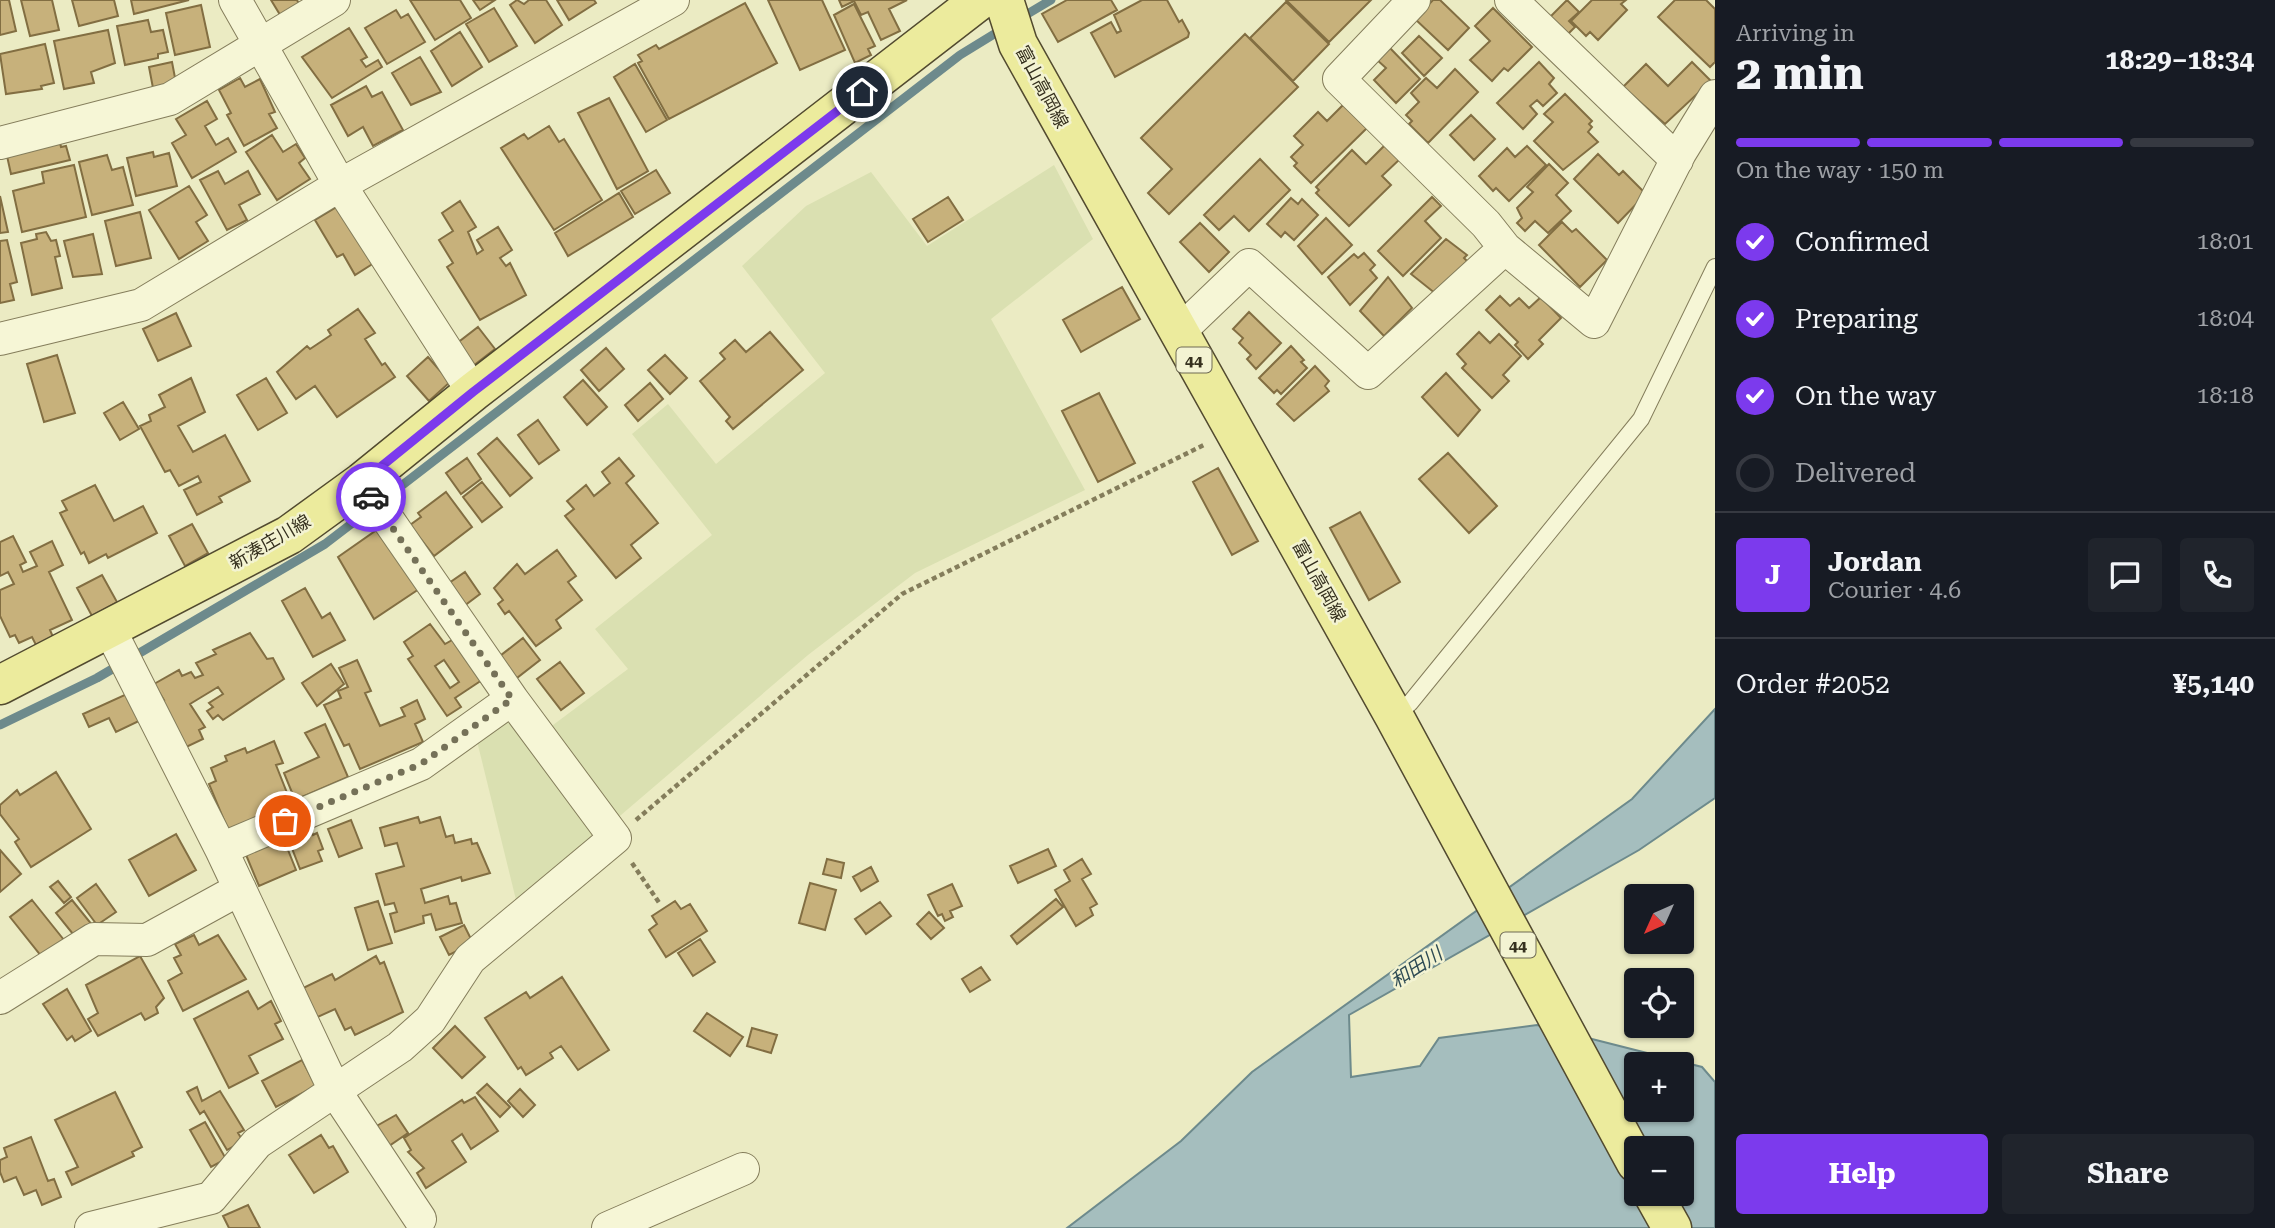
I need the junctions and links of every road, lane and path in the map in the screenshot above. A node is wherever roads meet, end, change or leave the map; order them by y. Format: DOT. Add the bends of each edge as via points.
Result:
graph roads {
  1 [pos="235,0"];
  2 [pos="334,0"];
  3 [pos="673,0"];
  4 [pos="980,0"];
  5 [pos="1004,0"];
  6 [pos="1414,0"];
  7 [pos="1511,0"];
  8 [pos="261,46"];
  9 [pos="1715,96"];
  10 [pos="0,143"];
  11 [pos="1677,160"];
  12 [pos="340,185"];
  13 [pos="1505,248"];
  14 [pos="1715,267"];
  15 [pos="1178,333"];
  16 [pos="0,339"];
  17 [pos="473,392"];
  18 [pos="1235,430"];
  19 [pos="362,482"];
  20 [pos="110,630"];
  21 [pos="0,685"];
  22 [pos="512,699"];
  23 [pos="1396,721"];
  24 [pos="615,838"];
  25 [pos="221,849"];
  26 [pos="240,889"];
  27 [pos="660,904"];
  28 [pos="0,998"];
  29 [pos="335,1091"];
  30 [pos="1624,1141"];
  31 [pos="743,1169"];
  32 [pos="1660,1206"];
  33 [pos="420,1219"];
  34 [pos="91,1228"];
  35 [pos="608,1228"];
  36 [pos="1672,1228"];
  1 -- 8 [label="street"];
  2 -- 8 [label="street"];
  3 -- 12 [label="street"];
  4 -- 17 [label="main road, 新湊庄川線"];
  5 -- 15 [label="main road, 富山高岡線 / 44" via="1018,44"];
  6 -- 13 [label="street" via="1339,79"];
  7 -- 11 [label="street"];
  8 -- 10 [label="street" via="170,99"];
  8 -- 12 [label="street"];
  9 -- 11 [label="street"];
  11 -- 13 [label="street" via="1594,322"];
  12 -- 16 [label="street" via="141,305"];
  12 -- 17 [label="street"];
  13 -- 15 [label="street" via="1368,373 1249,265"];
  14 -- 23 [label="lane" via="1641,419"];
  15 -- 18 [label="main road, 富山高岡線 / 44"];
  17 -- 19 [label="main road, 新湊庄川線"];
  18 -- 23 [label="main road, 富山高岡線 / 44"];
  18 -- 24 [label="path" via="902,594"];
  19 -- 20 [label="main road, 新湊庄川線" via="289,535"];
  19 -- 22 [label="street"];
  20 -- 21 [label="main road, 新湊庄川線"];
  20 -- 25 [label="street"];
  22 -- 24 [label="street"];
  22 -- 25 [label="street" via="421,764"];
  23 -- 30 [label="main road, 富山高岡線 / 44"];
  24 -- 27 [label="path"];
  24 -- 29 [label="street" via="470,960 430,1020 400,1047"];
  25 -- 26 [label="street"];
  26 -- 28 [label="street" via="147,940 94,939"];
  26 -- 29 [label="street"];
  29 -- 33 [label="street"];
  29 -- 34 [label="street" via="257,1143 211,1198"];
  31 -- 35 [label="street"];
  32 -- 36 [label="main road"];
}
